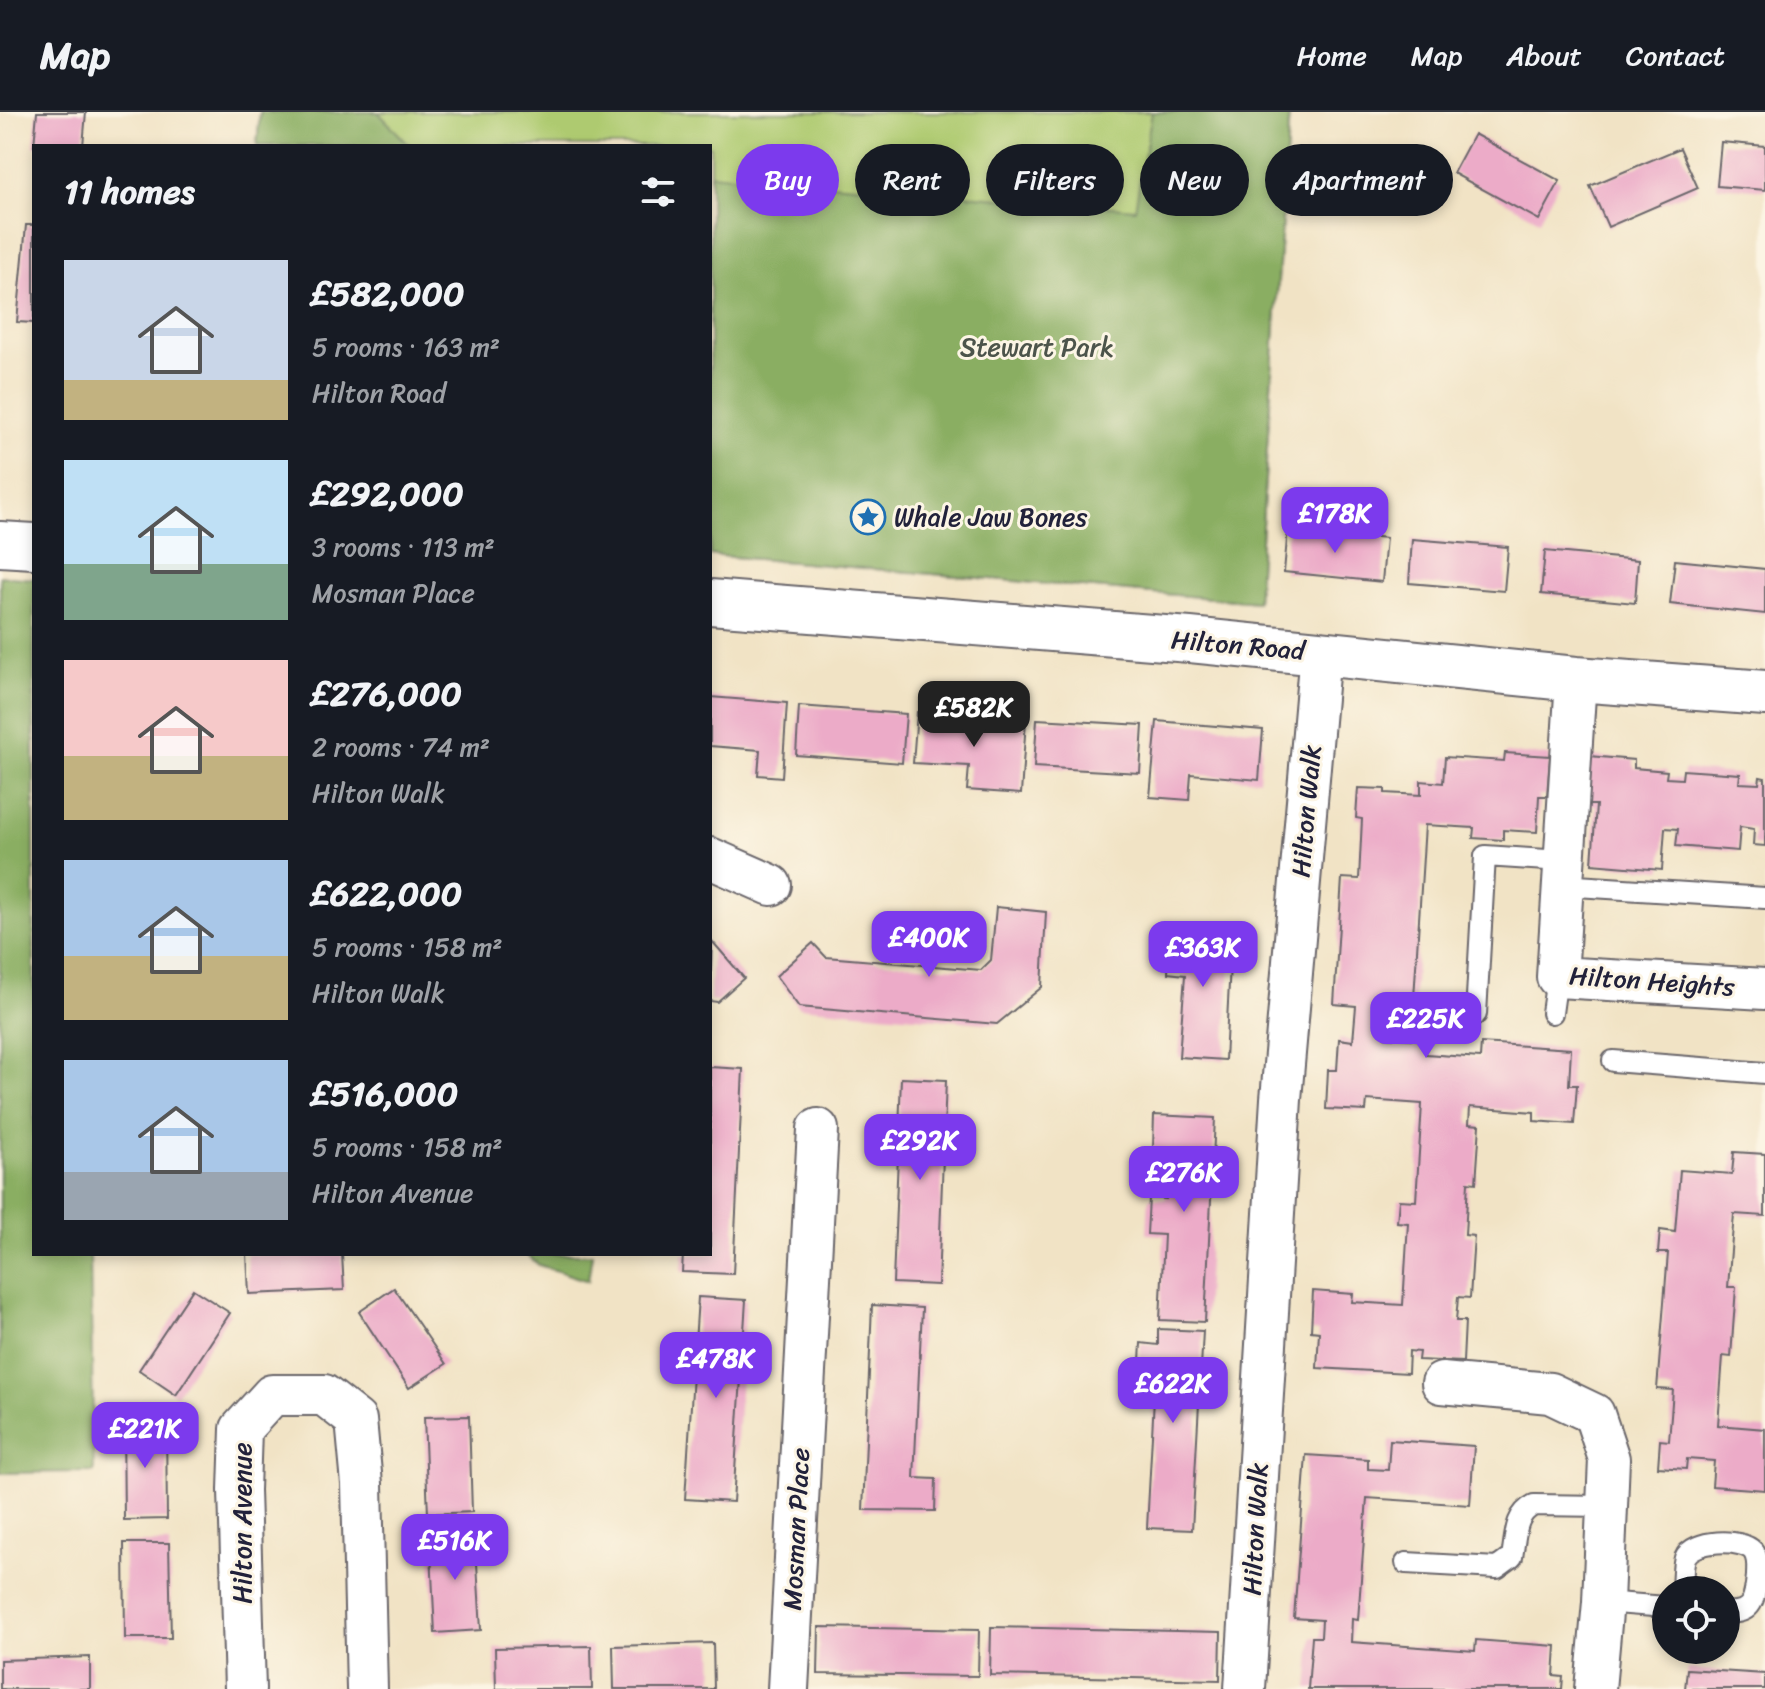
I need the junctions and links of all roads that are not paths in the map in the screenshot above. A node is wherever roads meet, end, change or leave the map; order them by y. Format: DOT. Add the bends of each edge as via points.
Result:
graph roads {
  1 [pos="0,544"];
  2 [pos="32,546"];
  3 [pos="712,602"];
  4 [pos="1320,652"];
  5 [pos="1576,679"];
  6 [pos="1765,693"];
  7 [pos="712,859"];
  8 [pos="1562,873"];
  9 [pos="771,885"];
  10 [pos="1765,898"];
  11 [pos="1765,989"];
  12 [pos="1476,1014"];
  13 [pos="1613,1061"];
  14 [pos="1765,1073"];
  15 [pos="818,1129"];
  16 [pos="1442,1383"];
  17 [pos="1607,1506"];
  18 [pos="1406,1563"];
  19 [pos="1683,1576"];
  20 [pos="1603,1602"];
  21 [pos="1652,1606"];
  22 [pos="1740,1612"];
  23 [pos="245,1689"];
  24 [pos="367,1689"];
  25 [pos="788,1689"];
  26 [pos="1245,1689"];
  27 [pos="1595,1689"];
  1 -- 2 [label="street"];
  3 -- 4 [label="street, Hilton Road"];
  4 -- 5 [label="street, Hilton Road"];
  4 -- 26 [label="street, Hilton Walk" via="1281,1099"];
  5 -- 6 [label="street, Hilton Road"];
  5 -- 8 [label="street, Hilton Heights"];
  7 -- 9 [label="street"];
  8 -- 10 [label="lane"];
  8 -- 11 [label="street, Hilton Heights" via="1554,995"];
  8 -- 12 [label="lane" via="1485,856"];
  13 -- 14 [label="lane"];
  15 -- 25 [label="street, Mosman Place"];
  16 -- 17 [label="street" via="1550,1393 1594,1414 1609,1459"];
  17 -- 18 [label="lane" via="1534,1505 1525,1510 1512,1557 1497,1568"];
  17 -- 20 [label="street"];
  19 -- 22 [label="lane" via="1685,1558 1701,1543 1741,1544 1753,1551 1758,1563 1755,1597"];
  20 -- 21 [label="lane"];
  20 -- 27 [label="street"];
  23 -- 24 [label="street, Hilton Avenue" via="241,1429 272,1395 324,1395 356,1420"];
}
